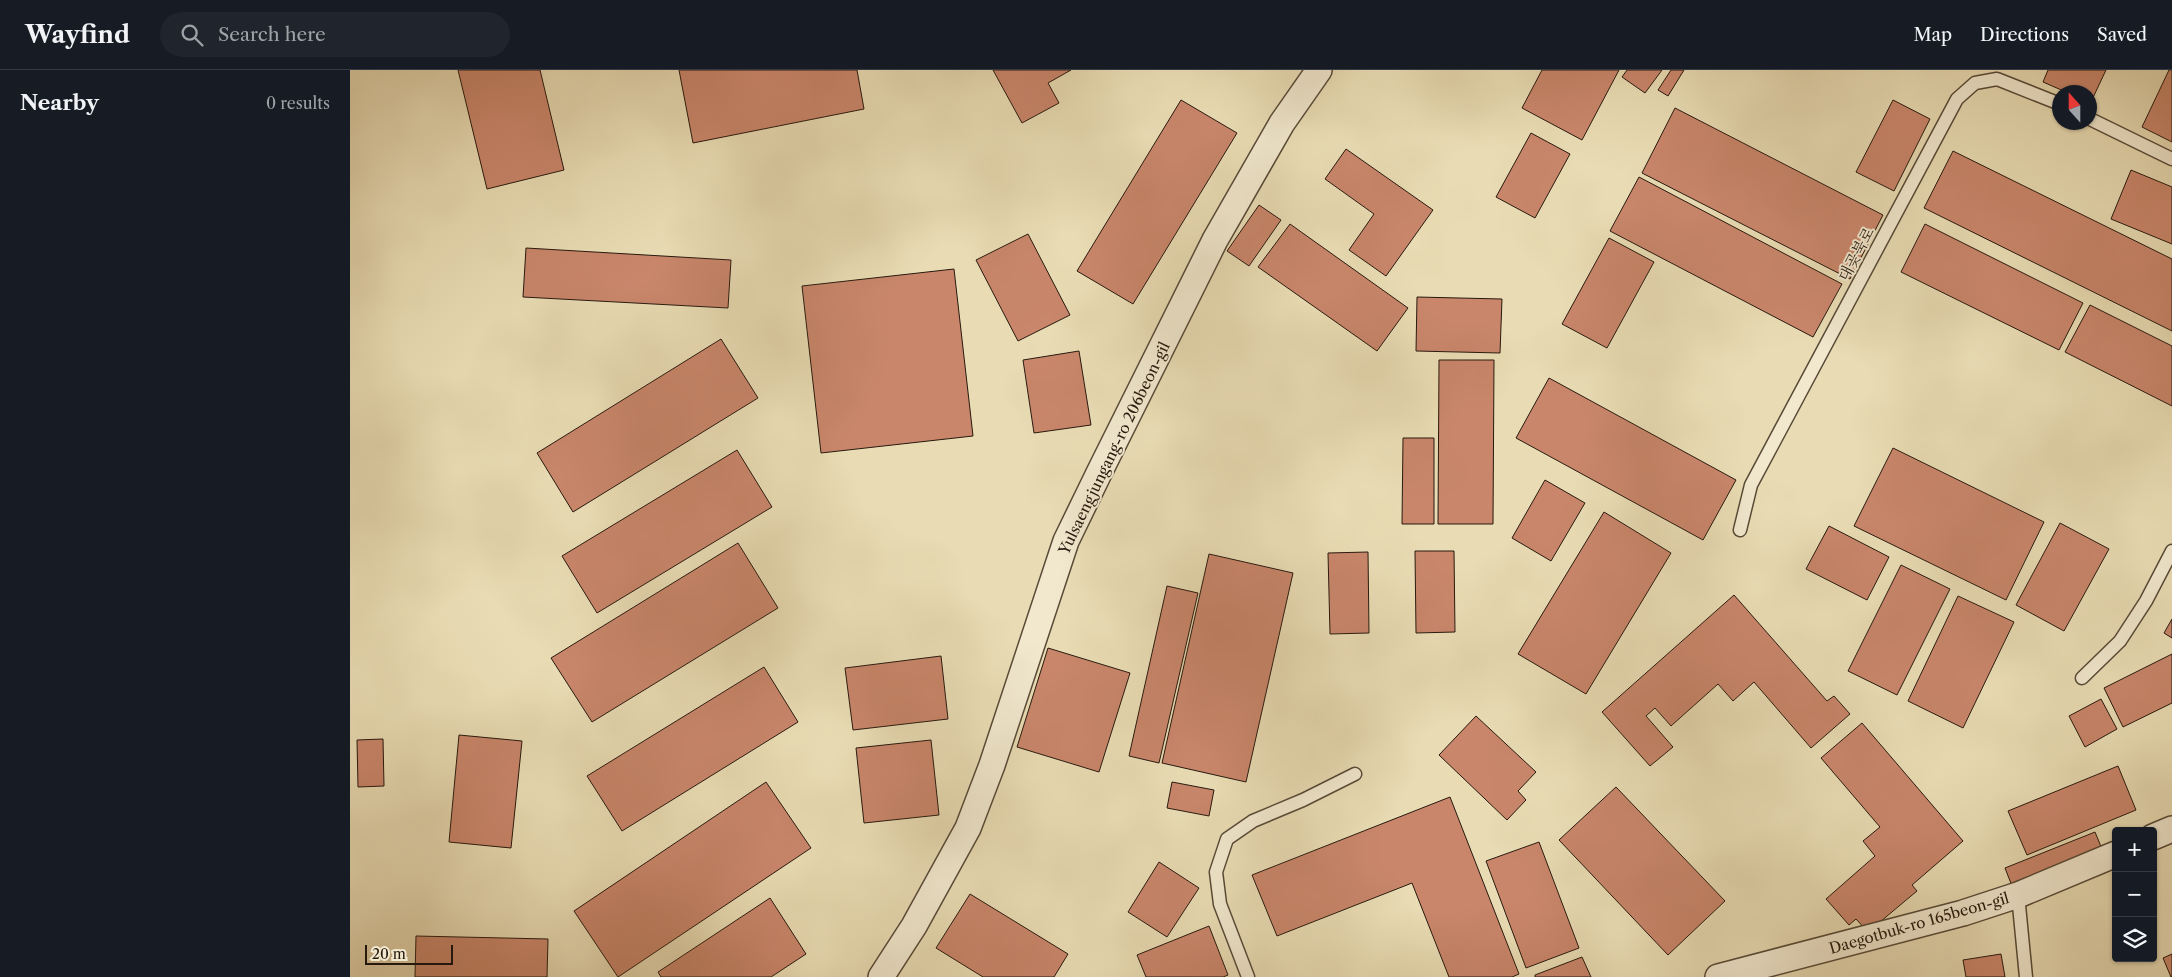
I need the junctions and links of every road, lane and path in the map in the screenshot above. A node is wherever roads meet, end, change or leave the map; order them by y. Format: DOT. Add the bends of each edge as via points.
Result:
graph roads {
  1 [pos="1320,70"];
  2 [pos="2052,101"];
  3 [pos="2097,122"];
  4 [pos="2172,159"];
  5 [pos="1740,530"];
  6 [pos="2172,551"];
  7 [pos="2082,678"];
  8 [pos="1354,774"];
  9 [pos="2172,829"];
  10 [pos="2157,835"];
  11 [pos="2112,856"];
  12 [pos="2018,895"];
  13 [pos="881,977"];
  14 [pos="1248,977"];
  15 [pos="1718,977"];
  16 [pos="2026,977"];
  1 -- 13 [label="street, Yulsaengjungang-ro 206beon-gil" via="1282,123 1215,240 1066,541 968,828 914,926"];
  2 -- 5 [label="lane, 대곶북로" via="1997,78 1975,83 1957,100 1751,485"];
  3 -- 4 [label="lane"];
  6 -- 7 [label="lane" via="2146,601 2120,641"];
  8 -- 14 [label="lane" via="1253,821 1227,839 1216,872 1220,904"];
  9 -- 10 [label="street"];
  11 -- 12 [label="street, Daegotbuk-ro 165beon-gil"];
  12 -- 15 [label="street, Daegotbuk-ro 165beon-gil"];
  12 -- 16 [label="lane"];
}
